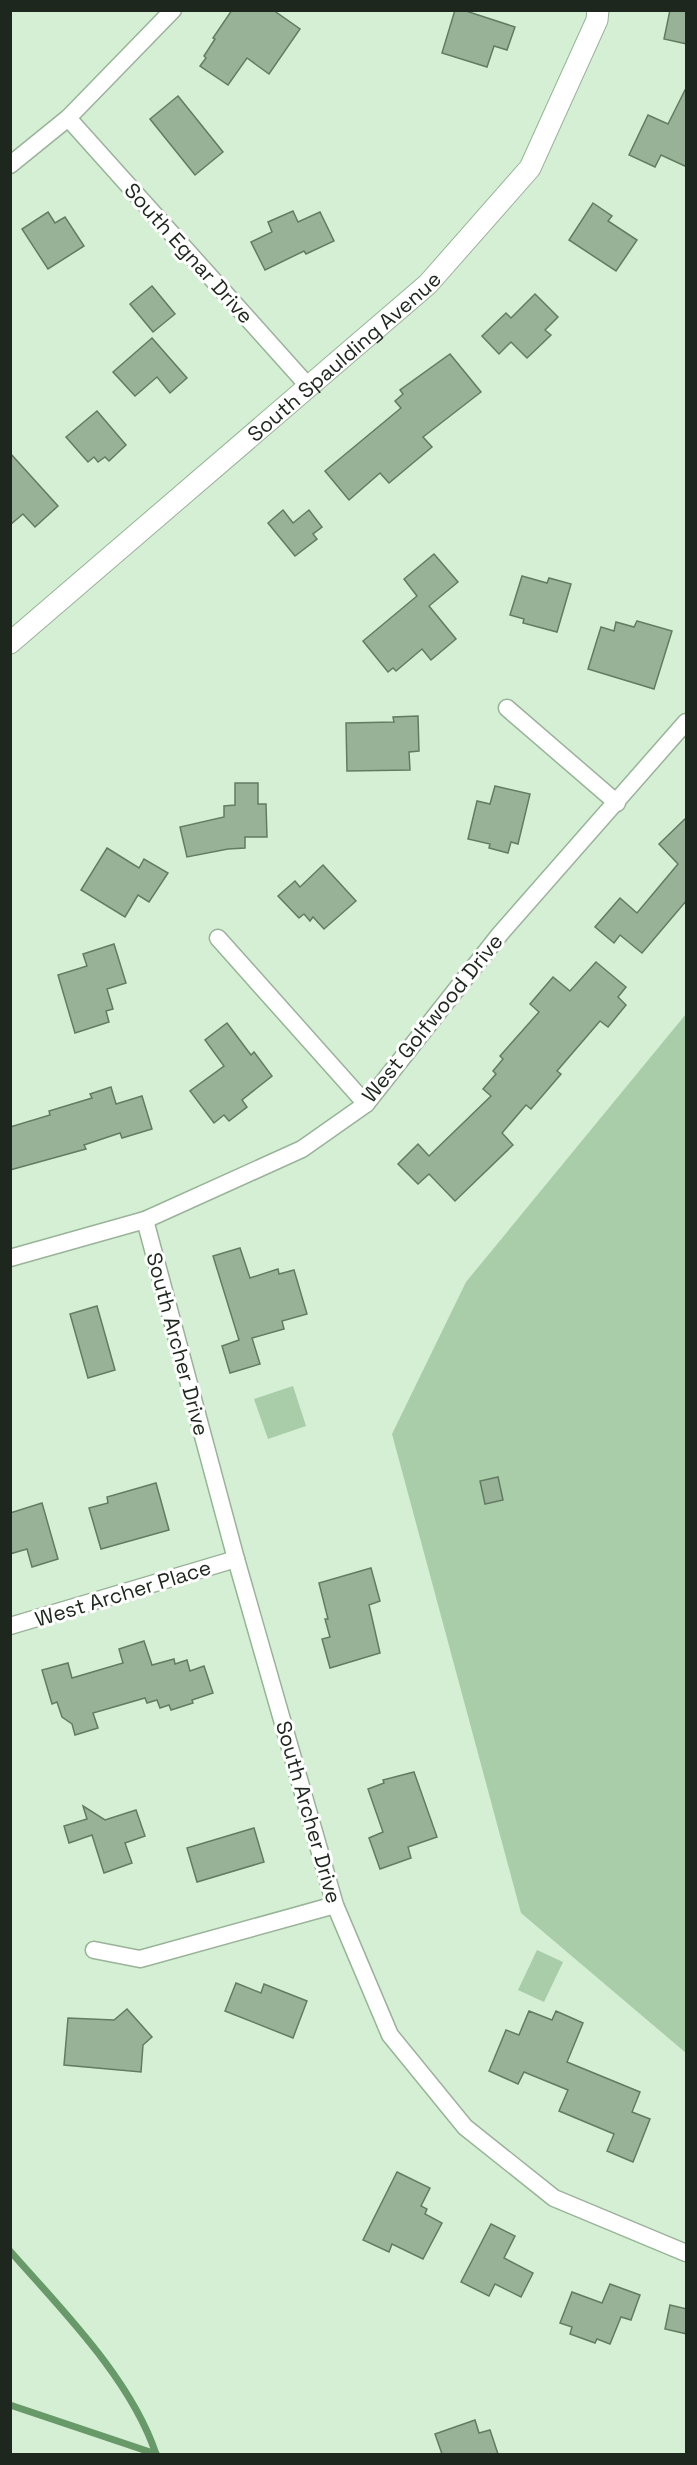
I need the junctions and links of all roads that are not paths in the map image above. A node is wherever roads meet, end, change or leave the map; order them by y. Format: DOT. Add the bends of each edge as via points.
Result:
graph roads {
  1 [pos="173,10"];
  2 [pos="598,10"];
  3 [pos="68,118"];
  4 [pos="10,165"];
  5 [pos="309,387"];
  6 [pos="10,643"];
  7 [pos="507,708"];
  8 [pos="687,722"];
  9 [pos="617,803"];
  10 [pos="218,938"];
  11 [pos="366,1104"];
  12 [pos="146,1220"];
  13 [pos="10,1258"];
  14 [pos="236,1559"];
  15 [pos="10,1626"];
  16 [pos="335,1905"];
  17 [pos="94,1950"];
  18 [pos="687,2253"];
  1 -- 3 [label="street"];
  2 -- 5 [label="street, South Spaulding Avenue" via="597,20 530,168 428,284"];
  3 -- 4 [label="street"];
  3 -- 5 [label="street, South Egnar Drive"];
  5 -- 6 [label="street, South Spaulding Avenue"];
  7 -- 9 [label="street"];
  8 -- 9 [label="street, West Golfwood Drive"];
  9 -- 11 [label="street, West Golfwood Drive" via="500,934"];
  10 -- 11 [label="street"];
  11 -- 12 [label="street, West Golfwood Drive" via="302,1149"];
  12 -- 13 [label="street, West Golfwood Drive"];
  12 -- 14 [label="street, South Archer Drive"];
  14 -- 15 [label="street, West Archer Place"];
  14 -- 16 [label="street, South Archer Drive"];
  16 -- 17 [label="street" via="140,1959"];
  16 -- 18 [label="street, South Archer Drive" via="390,2035 465,2127 554,2198"];
}
